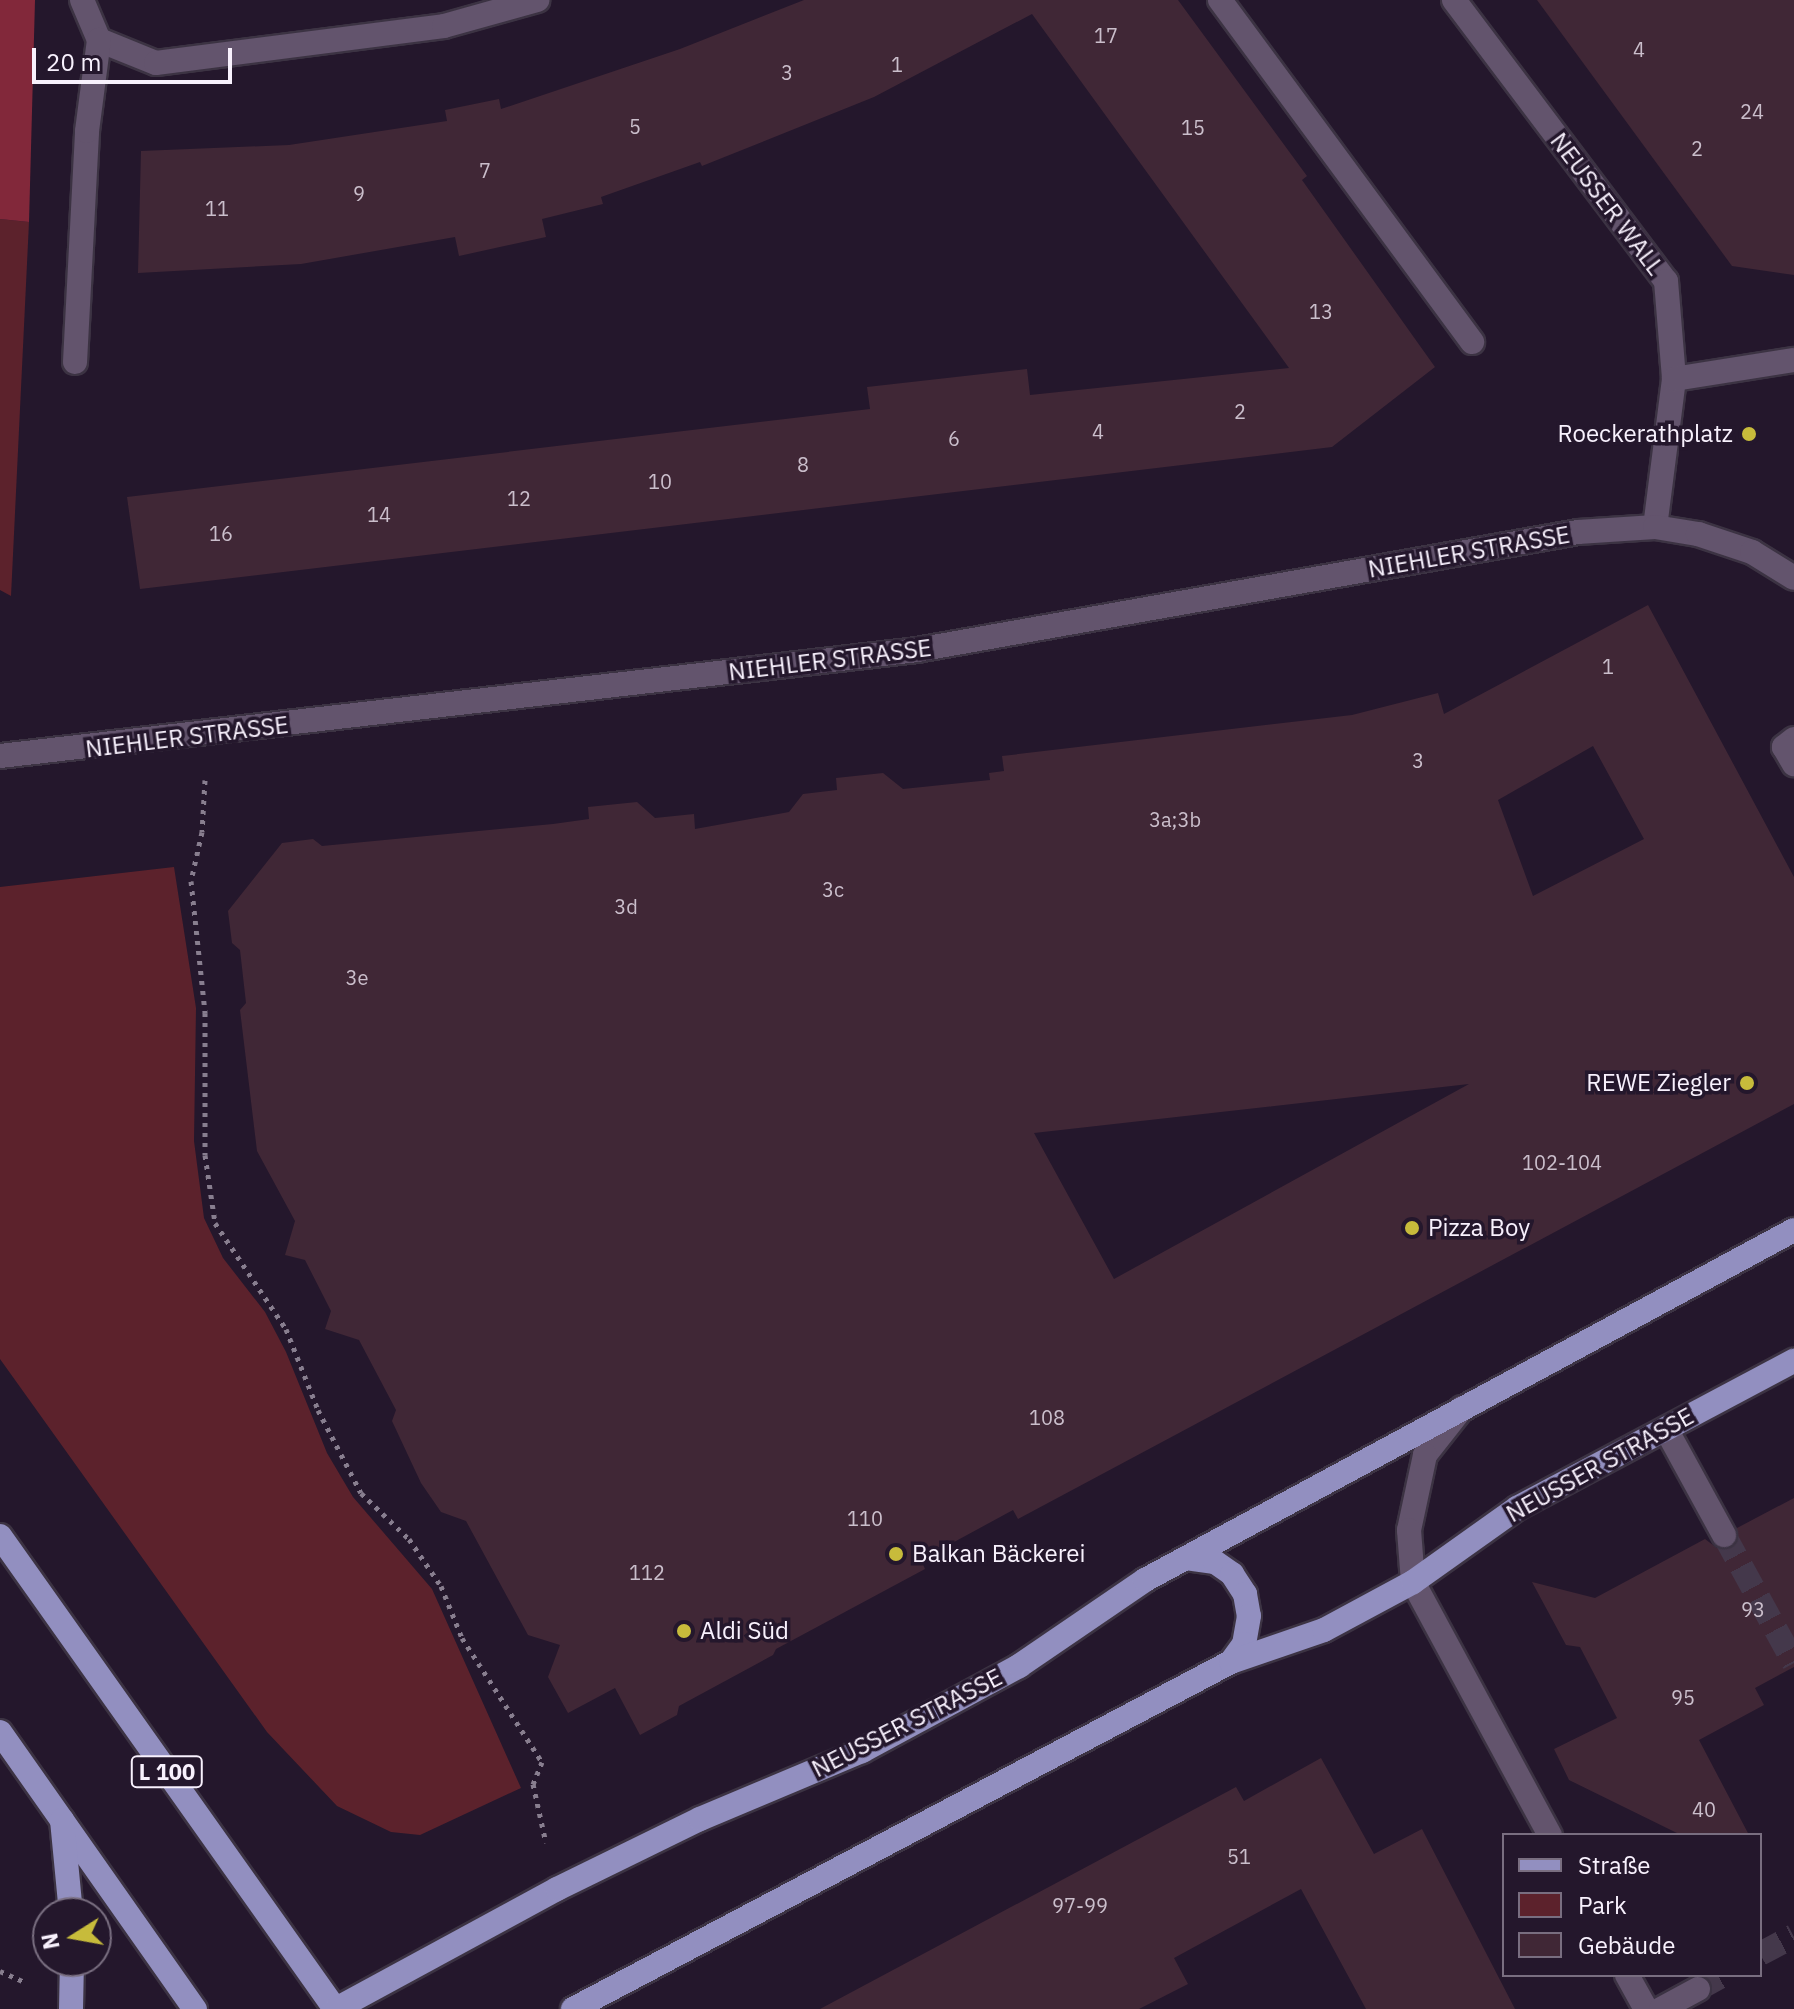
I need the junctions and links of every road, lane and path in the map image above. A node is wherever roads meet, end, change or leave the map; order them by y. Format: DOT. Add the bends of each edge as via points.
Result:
graph roads {
  1 [pos="82,0"];
  2 [pos="537,0"];
  3 [pos="1220,0"];
  4 [pos="1454,0"];
  5 [pos="99,40"];
  6 [pos="1472,342"];
  7 [pos="1794,360"];
  8 [pos="75,362"];
  9 [pos="1674,379"];
  10 [pos="1655,527"];
  11 [pos="1794,578"];
  12 [pos="207,735"];
  13 [pos="1794,739"];
  14 [pos="0,756"];
  15 [pos="1794,764"];
  16 [pos="1794,1230"];
  17 [pos="1794,1361"];
  18 [pos="1462,1408"];
  19 [pos="1666,1429"];
  20 [pos="1724,1535"];
  21 [pos="0,1536"];
  22 [pos="1186,1558"];
  23 [pos="1413,1582"];
  24 [pos="1231,1662"];
  25 [pos="0,1732"];
  26 [pos="62,1818"];
  27 [pos="1549,1833"];
  28 [pos="557,1889"];
  29 [pos="69,1897"];
  30 [pos="0,1970"];
  31 [pos="0,1976"];
  32 [pos="72,1977"];
  33 [pos="1628,1977"];
  34 [pos="1698,1989"];
  35 [pos="71,2009"];
  36 [pos="195,2009"];
  37 [pos="335,2009"];
  38 [pos="573,2009"];
  39 [pos="1646,2009"];
  40 [pos="1661,2009"];
  1 -- 5 [label="street"];
  2 -- 5 [label="street" via="444,26 156,63"];
  3 -- 6 [label="street"];
  4 -- 9 [label="street, NEUSSER WALL" via="1666,281"];
  5 -- 8 [label="street" via="87,131"];
  7 -- 9 [label="street"];
  9 -- 10 [label="street, NEUSSER WALL"];
  10 -- 11 [label="street" via="1752,552"];
  10 -- 12 [label="street, NIEHLER STRASSE" via="1578,532 917,650"];
  12 -- 14 [label="street, NIEHLER STRASSE"];
  12 -- 28 [label="path" via="202,832 191,881 205,1013 205,1155 215,1223 286,1329 318,1410 361,1493 409,1539 441,1586 462,1638 542,1762 533,1784"];
  13 -- 15 [label="street" via="1784,747"];
  16 -- 18 [label="main road, NEUSSER STRASSE"];
  17 -- 19 [label="main road, NEUSSER STRASSE"];
  18 -- 22 [label="main road, NEUSSER STRASSE"];
  18 -- 23 [label="street, NEUSSER STRASSE" via="1425,1455 1409,1530"];
  19 -- 20 [label="street"];
  19 -- 23 [label="main road, NEUSSER STRASSE" via="1517,1508"];
  21 -- 37 [label="main road, L 100"];
  22 -- 24 [label="main road" via="1215,1562 1232,1574 1245,1594 1249,1616 1244,1644"];
  22 -- 28 [label="main road, NEUSSER STRASSE" via="1019,1666 862,1751 700,1819"];
  23 -- 24 [label="main road, NEUSSER STRASSE" via="1324,1630"];
  23 -- 27 [label="street"];
  24 -- 38 [label="main road, NEUSSER STRASSE"];
  25 -- 26 [label="main road"];
  26 -- 29 [label="main road"];
  26 -- 36 [label="main road"];
  28 -- 37 [label="main road, NEUSSER STRASSE"];
  30 -- 31 [label="path" via="6,1973"];
  32 -- 35 [label="main road"];
  33 -- 39 [label="street"];
  34 -- 40 [label="street"];
}
